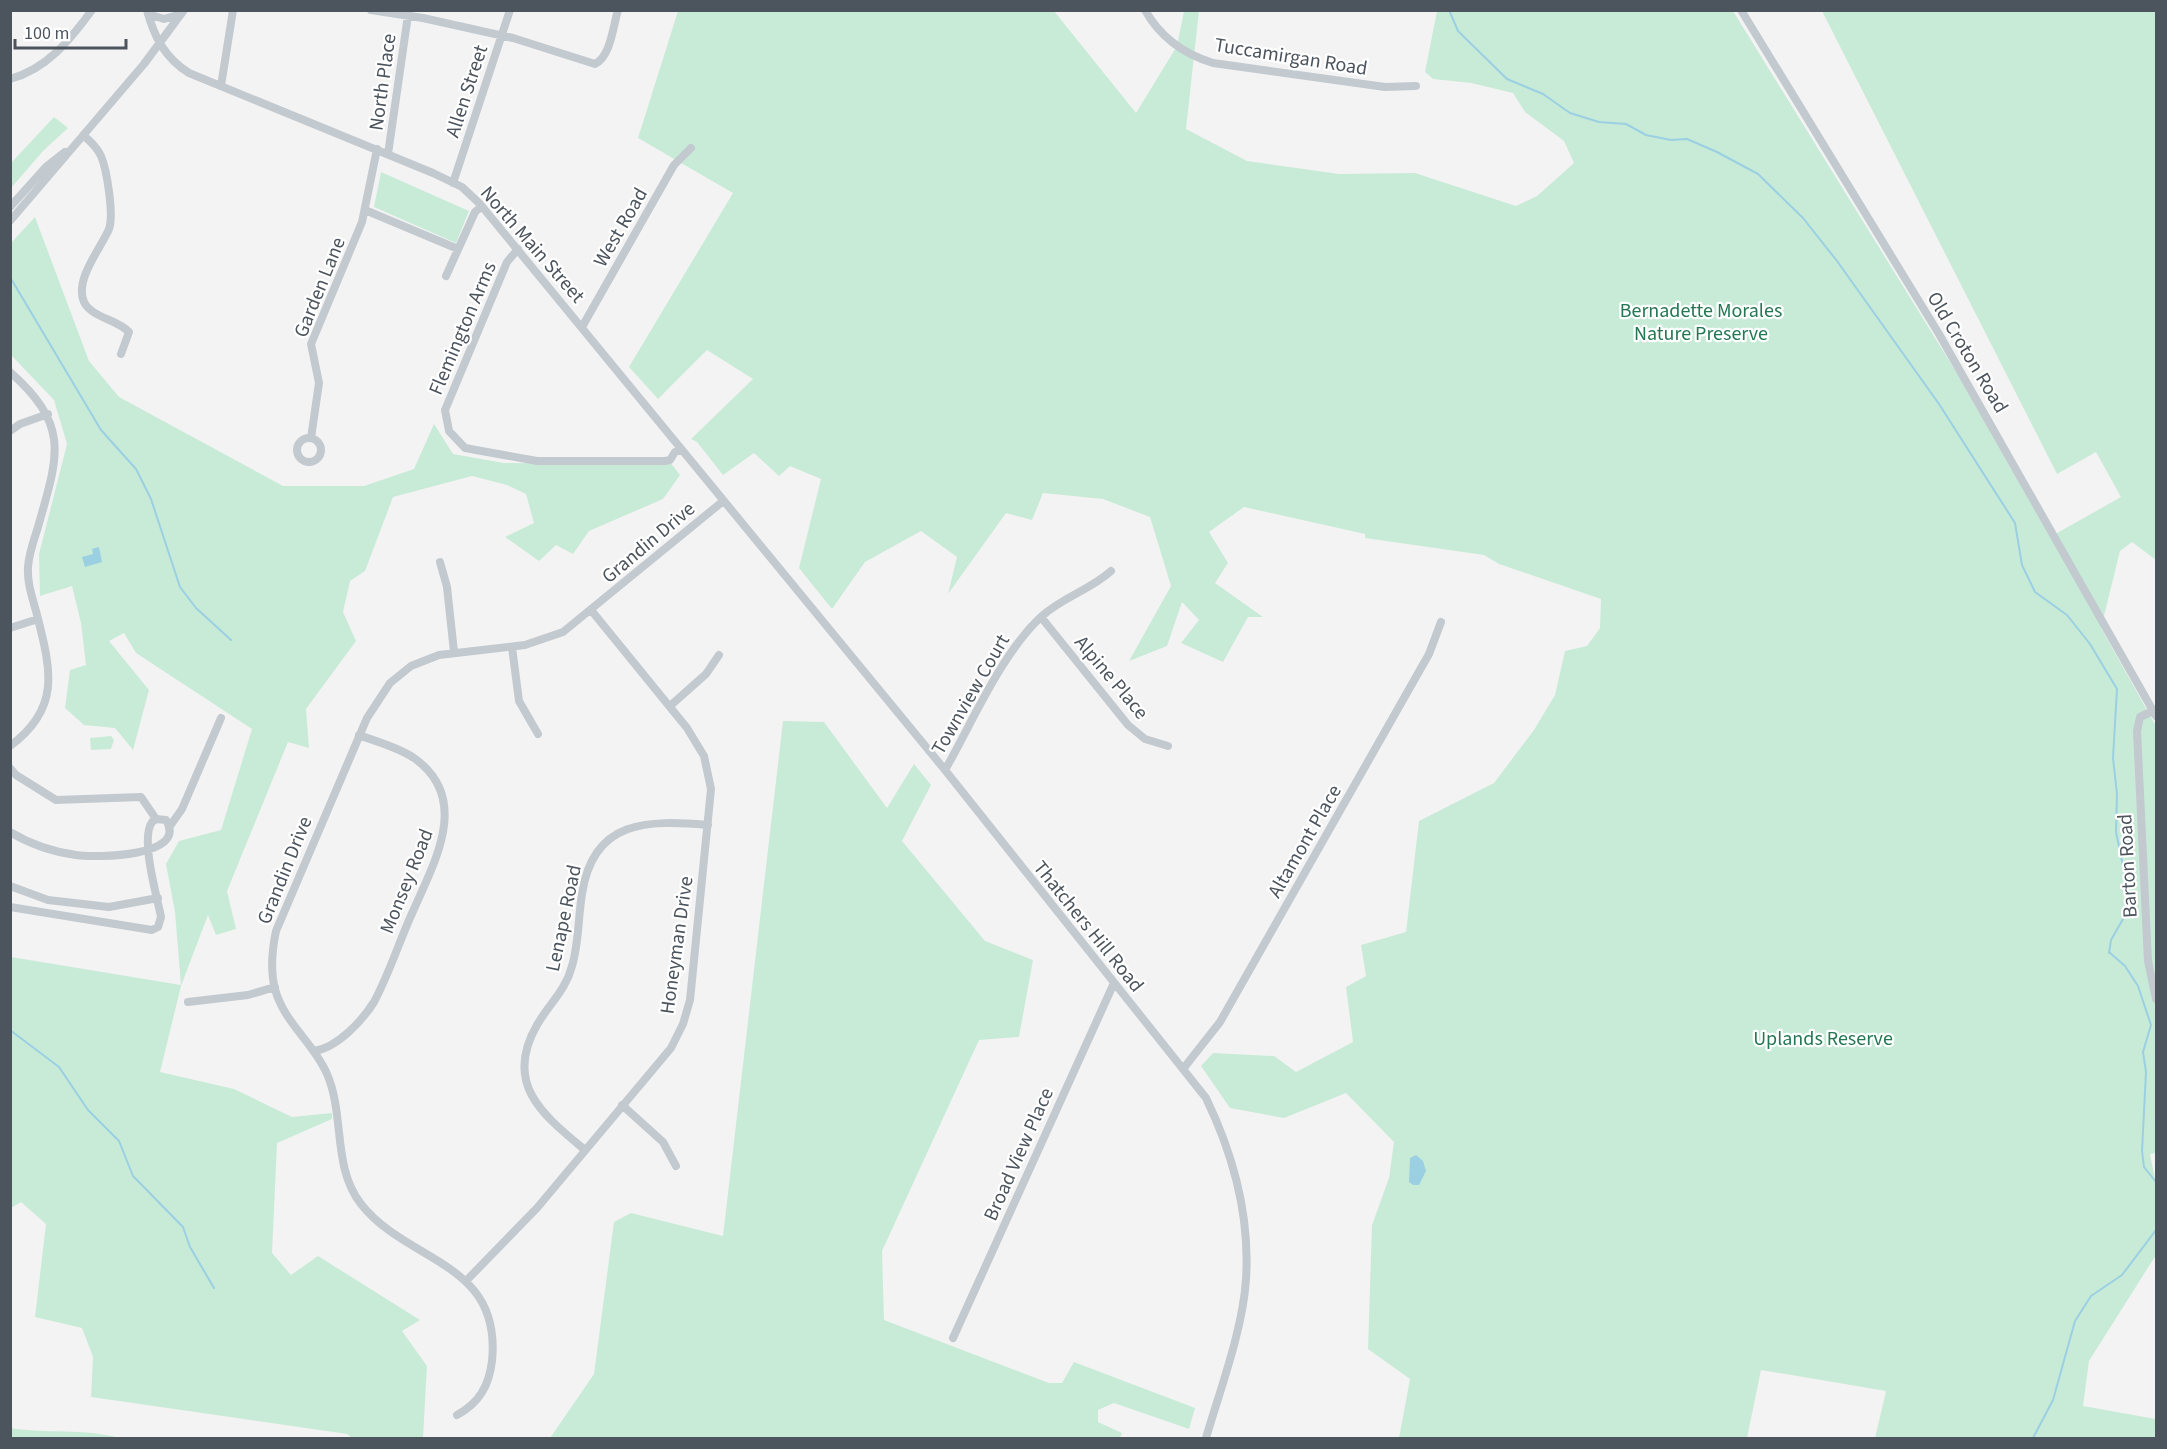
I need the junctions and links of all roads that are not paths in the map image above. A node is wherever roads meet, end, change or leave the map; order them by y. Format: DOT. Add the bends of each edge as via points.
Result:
graph roads {
  1 [pos="92,10"];
  2 [pos="233,10"];
  3 [pos="371,10"];
  4 [pos="510,10"];
  5 [pos="618,10"];
  6 [pos="1145,10"];
  7 [pos="1741,10"];
  8 [pos="148,12"];
  9 [pos="183,12"];
  10 [pos="408,15"];
  11 [pos="501,35"];
  12 [pos="159,44"];
  13 [pos="10,79"];
  14 [pos="221,86"];
  15 [pos="1416,86"];
  16 [pos="83,135"];
  17 [pos="74,146"];
  18 [pos="691,148"];
  19 [pos="377,149"];
  20 [pos="388,154"];
  21 [pos="453,183"];
  22 [pos="482,206"];
  23 [pos="10,207"];
  24 [pos="365,210"];
  25 [pos="10,222"];
  26 [pos="458,249"];
  27 [pos="519,249"];
  28 [pos="446,276"];
  29 [pos="582,327"];
  30 [pos="121,354"];
  31 [pos="10,372"];
  32 [pos="48,414"];
  33 [pos="10,431"];
  34 [pos="311,438"];
  35 [pos="681,450"];
  36 [pos="722,502"];
  37 [pos="441,562"];
  38 [pos="1111,571"];
  39 [pos="591,610"];
  40 [pos="1041,617"];
  41 [pos="38,619"];
  42 [pos="1441,622"];
  43 [pos="10,628"];
  44 [pos="512,647"];
  45 [pos="454,652"];
  46 [pos="719,655"];
  47 [pos="670,706"];
  48 [pos="2155,714"];
  49 [pos="221,718"];
  50 [pos="538,734"];
  51 [pos="359,735"];
  52 [pos="10,746"];
  53 [pos="1168,746"];
  54 [pos="10,768"];
  55 [pos="945,770"];
  56 [pos="156,819"];
  57 [pos="708,825"];
  58 [pos="170,826"];
  59 [pos="10,832"];
  60 [pos="148,849"];
  61 [pos="10,886"];
  62 [pos="158,898"];
  63 [pos="10,907"];
  64 [pos="1114,984"];
  65 [pos="275,987"];
  66 [pos="2157,999"];
  67 [pos="188,1002"];
  68 [pos="314,1051"];
  69 [pos="1183,1069"];
  70 [pos="622,1105"];
  71 [pos="585,1150"];
  72 [pos="676,1166"];
  73 [pos="466,1281"];
  74 [pos="953,1338"];
  75 [pos="457,1414"];
  76 [pos="1206,1438"];
  1 -- 13 [label="street" via="49,60"];
  2 -- 14 [label="street"];
  3 -- 10 [label="street"];
  4 -- 11 [label="street, Allen Street"];
  5 -- 11 [label="street" via="606,50 595,64"];
  6 -- 15 [label="street, Tuccamirgan Road" via="1174,44 1213,63 1385,87"];
  7 -- 48 [label="street, Old Croton Road" via="1945,344"];
  8 -- 9 [label="street" via="164,19"];
  8 -- 12 [label="street, North Main Street"];
  9 -- 12 [label="street"];
  10 -- 11 [label="street"];
  10 -- 20 [label="street, North Place"];
  11 -- 21 [label="street, Allen Street"];
  12 -- 14 [label="street, North Main Street" via="178,67"];
  12 -- 16 [label="street"];
  14 -- 19 [label="street, North Main Street"];
  16 -- 17 [label="street"];
  16 -- 30 [label="street" via="101,155 111,217 83,281 84,303 129,332"];
  17 -- 23 [label="street" via="46,167"];
  17 -- 25 [label="street"];
  18 -- 29 [label="street, West Road" via="674,165"];
  19 -- 20 [label="street, North Main Street"];
  19 -- 24 [label="street, Garden Lane"];
  20 -- 21 [label="street, North Main Street"];
  21 -- 22 [label="street, North Main Street"];
  22 -- 26 [label="street" via="475,212"];
  22 -- 27 [label="street, North Main Street"];
  24 -- 26 [label="street"];
  24 -- 34 [label="street, Garden Lane" via="311,344 319,383"];
  26 -- 28 [label="street"];
  27 -- 29 [label="street, North Main Street"];
  27 -- 35 [label="street, Flemington Arms" via="507,262 446,410 449,431 465,448 537,461 664,461"];
  29 -- 35 [label="street, North Main Street"];
  31 -- 32 [label="street" via="33,392"];
  32 -- 33 [label="street"];
  32 -- 41 [label="street" via="55,458 28,567"];
  35 -- 36 [label="street, North Main Street"];
  36 -- 39 [label="street, Grandin Drive"];
  36 -- 55 [label="street, Thatchers Hill Road"];
  37 -- 45 [label="street"];
  38 -- 40 [label="street, Townview Court" via="1097,584 1065,599"];
  39 -- 44 [label="street, Grandin Drive" via="563,632"];
  39 -- 47 [label="street, Honeyman Drive"];
  40 -- 53 [label="street, Alpine Place" via="1128,725 1145,739"];
  40 -- 55 [label="street, Townview Court" via="1014,649"];
  41 -- 43 [label="street"];
  41 -- 52 [label="street" via="48,659 48,692 35,723"];
  42 -- 69 [label="street, Altamont Place" via="1429,654 1220,1022"];
  44 -- 45 [label="street, Grandin Drive"];
  44 -- 50 [label="street" via="519,701"];
  45 -- 51 [label="street, Grandin Drive" via="424,660 401,674 373,705"];
  46 -- 47 [label="street" via="706,674"];
  47 -- 57 [label="street, Honeyman Drive" via="693,736 707,766 711,789"];
  48 -- 66 [label="street, Barton Road" via="2140,717 2137,731 2148,961"];
  49 -- 58 [label="street" via="182,809"];
  51 -- 65 [label="street, Grandin Drive" via="278,924 272,959"];
  51 -- 68 [label="street, Monsey Road" via="405,753 423,766 441,794 445,827 436,860 374,1002 350,1030"];
  54 -- 56 [label="street" via="56,800 141,797"];
  55 -- 64 [label="street, Thatchers Hill Road"];
  56 -- 58 [label="street" via="166,820"];
  56 -- 60 [label="street" via="147,830"];
  57 -- 70 [label="street, Honeyman Drive" via="691,994 683,1024 671,1048"];
  57 -- 71 [label="street, Lenape Road" via="666,822 629,828 601,848 587,873 570,974 560,995 537,1024 526,1060 527,1085 539,1110"];
  58 -- 60 [label="street" via="170,837"];
  59 -- 60 [label="street" via="42,847 76,855 121,856"];
  60 -- 62 [label="street"];
  61 -- 62 [label="street" via="48,900 110,907"];
  62 -- 63 [label="street" via="161,918 152,930"];
  64 -- 69 [label="street, Thatchers Hill Road"];
  64 -- 74 [label="street, Broad View Place"];
  65 -- 67 [label="street" via="238,997"];
  65 -- 68 [label="street, Grandin Drive" via="290,1021"];
  68 -- 73 [label="street, Grandin Drive" via="332,1085 344,1166 360,1203 386,1228"];
  69 -- 76 [label="street, Thatchers Hill Road" via="1206,1098 1228,1147 1246,1240 1244,1298"];
  70 -- 71 [label="street, Honeyman Drive"];
  70 -- 72 [label="street" via="663,1142"];
  71 -- 73 [label="street, Honeyman Drive" via="515,1233"];
  73 -- 75 [label="street, Grandin Drive" via="486,1313 492,1354 482,1394"];
}
